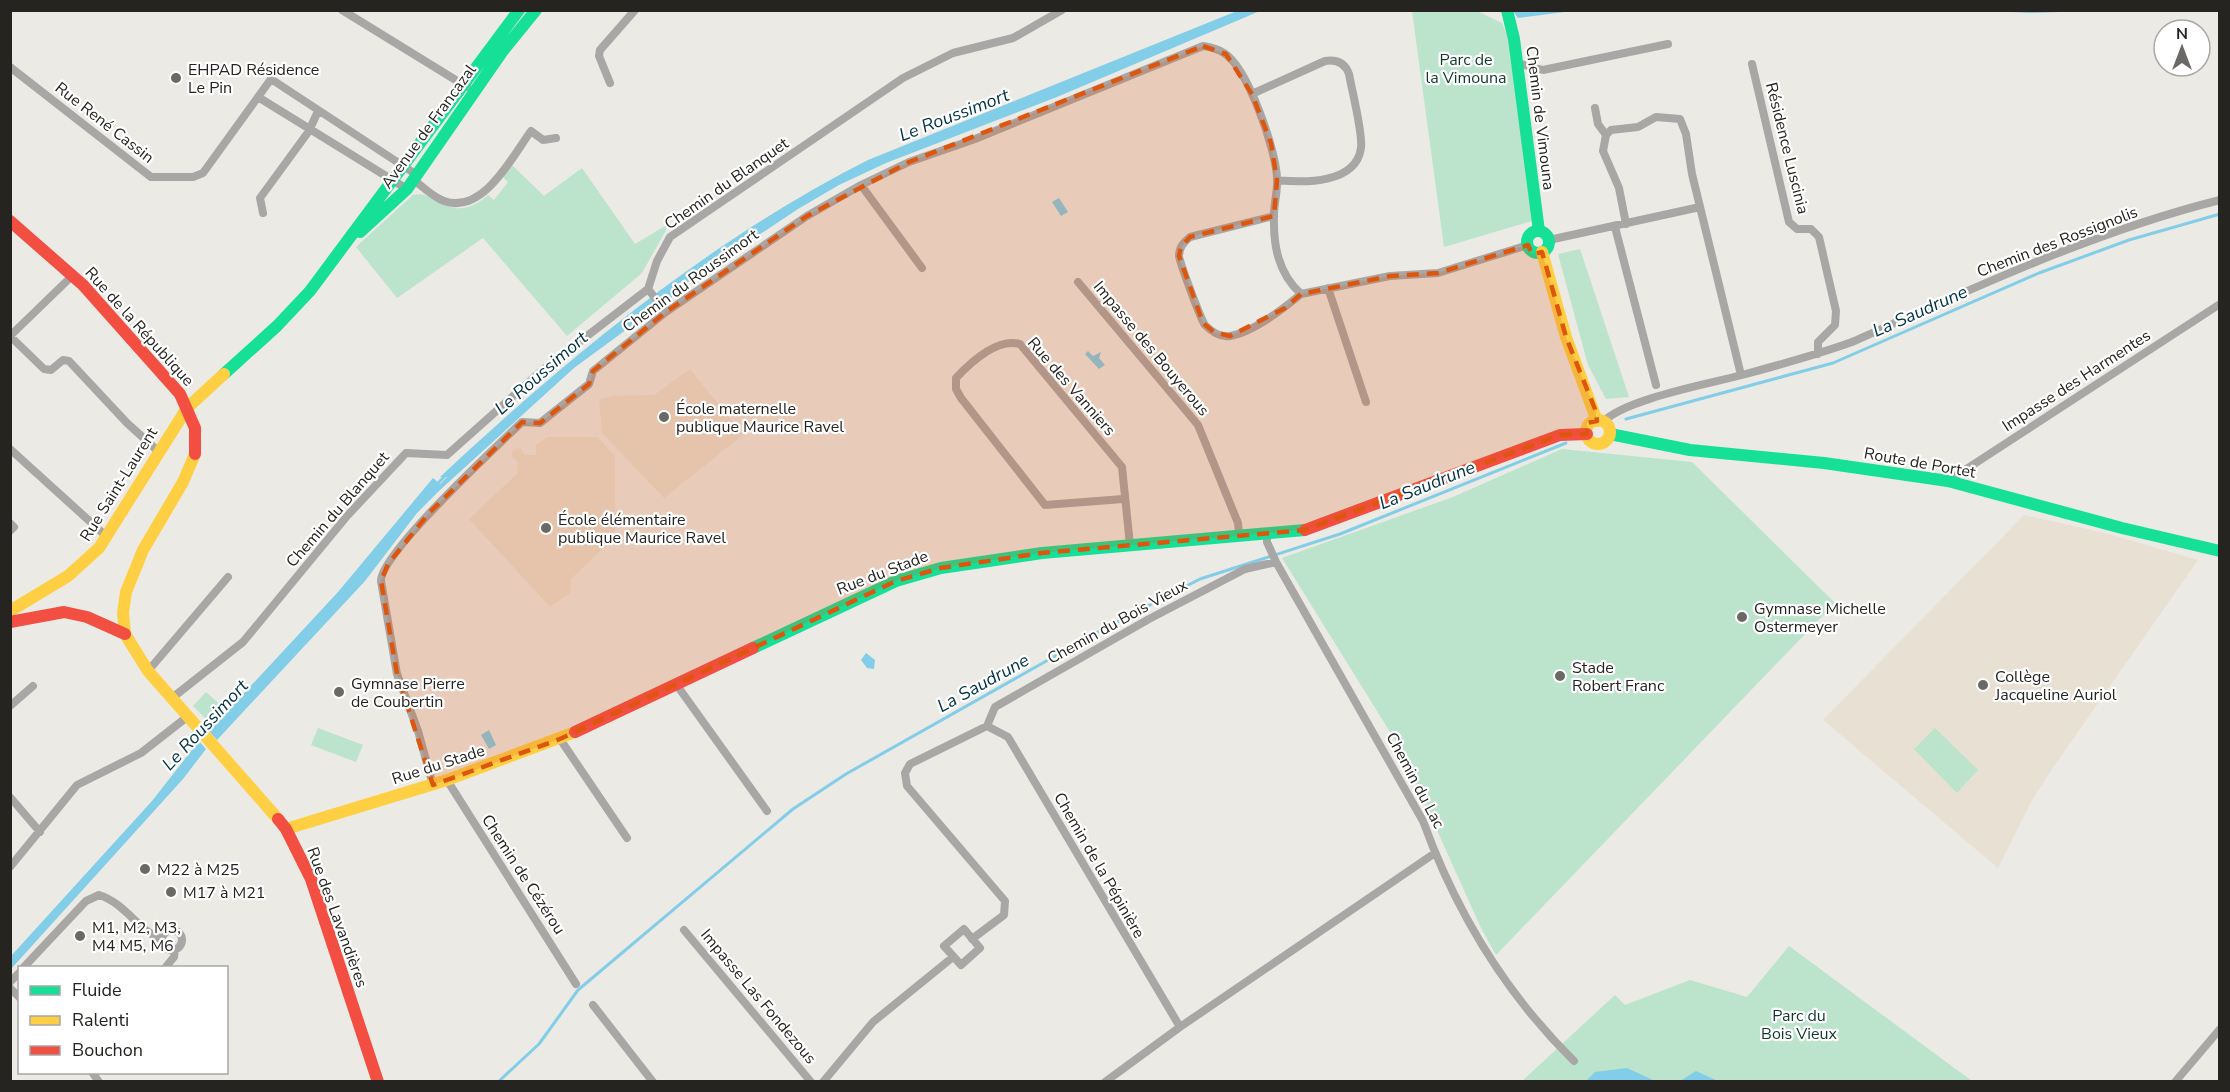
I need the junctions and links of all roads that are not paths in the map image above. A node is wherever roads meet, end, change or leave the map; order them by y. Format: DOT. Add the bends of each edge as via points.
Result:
graph roads {
  1 [pos="342,10"];
  2 [pos="519,10"];
  3 [pos="536,10"];
  4 [pos="635,10"];
  5 [pos="1062,10"];
  6 [pos="1508,15"];
  7 [pos="1668,44"];
  8 [pos="1517,63"];
  9 [pos="1752,64"];
  10 [pos="10,68"];
  11 [pos="610,83"];
  12 [pos="469,88"];
  13 [pos="1252,94"];
  14 [pos="258,97"];
  15 [pos="1595,108"];
  16 [pos="318,111"];
  17 [pos="309,131"];
  18 [pos="1606,135"];
  19 [pos="556,138"];
  20 [pos="405,164"];
  21 [pos="1278,180"];
  22 [pos="393,181"];
  23 [pos="413,181"];
  24 [pos="861,185"];
  25 [pos="2220,200"];
  26 [pos="1700,207"];
  27 [pos="263,213"];
  28 [pos="1274,216"];
  29 [pos="10,221"];
  30 [pos="1626,224"];
  31 [pos="1616,227"];
  32 [pos="1539,231"];
  33 [pos="1549,240"];
  34 [pos="1528,245"];
  35 [pos="1542,252"];
  36 [pos="337,253"];
  37 [pos="922,268"];
  38 [pos="73,275"];
  39 [pos="1078,282"];
  40 [pos="1328,288"];
  41 [pos="648,289"];
  42 [pos="1301,294"];
  43 [pos="2220,304"];
  44 [pos="666,312"];
  45 [pos="10,336"];
  46 [pos="1818,354"];
  47 [pos="1741,375"];
  48 [pos="1656,385"];
  49 [pos="1366,402"];
  50 [pos="187,408"];
  51 [pos="1600,421"];
  52 [pos="1587,434"];
  53 [pos="1610,434"];
  54 [pos="10,449"];
  55 [pos="159,452"];
  56 [pos="1948,481"];
  57 [pos="1123,499"];
  58 [pos="10,523"];
  59 [pos="10,531"];
  60 [pos="1239,534"];
  61 [pos="106,536"];
  62 [pos="1267,537"];
  63 [pos="1130,545"];
  64 [pos="2220,551"];
  65 [pos="1275,559"];
  66 [pos="228,577"];
  67 [pos="10,611"];
  68 [pos="10,622"];
  69 [pos="125,634"];
  70 [pos="148,671"];
  71 [pos="676,684"];
  72 [pos="33,686"];
  73 [pos="172,698"];
  74 [pos="10,706"];
  75 [pos="187,717"];
  76 [pos="987,726"];
  77 [pos="560,740"];
  78 [pos="447,780"];
  79 [pos="433,785"];
  80 [pos="10,797"];
  81 [pos="767,812"];
  82 [pos="286,829"];
  83 [pos="39,832"];
  84 [pos="627,838"];
  85 [pos="1435,853"];
  86 [pos="10,867"];
  87 [pos="684,930"];
  88 [pos="162,939"];
  89 [pos="972,939"];
  90 [pos="175,949"];
  91 [pos="950,959"];
  92 [pos="25,966"];
  93 [pos="167,966"];
  94 [pos="576,984"];
  95 [pos="593,1005"];
  96 [pos="1180,1027"];
  97 [pos="2220,1029"];
  98 [pos="1574,1061"];
  99 [pos="378,1082"];
  100 [pos="653,1082"];
  101 [pos="811,1082"];
  102 [pos="823,1082"];
  103 [pos="1105,1082"];
  104 [pos="2175,1082"];
  1 -- 12 [label="street"];
  2 -- 12 [label="street, Avenue de Francazal"];
  3 -- 12 [label="street, Avenue de Francazal"];
  4 -- 11 [label="street" via="600,50"];
  5 -- 41 [label="street, Chemin du Blanquet" via="1013,38 953,53 903,78 670,237"];
  6 -- 8 [label="street, Chemin de Vimouna"];
  7 -- 8 [label="street" via="1543,70"];
  8 -- 32 [label="street, Chemin de Vimouna"];
  9 -- 46 [label="street, Résidence Luscinia" via="1789,222 1797,229 1811,229 1819,237 1836,311 1836,325 1818,342"];
  10 -- 14 [label="street, Rue René Cassin" via="151,177 193,177 203,172"];
  12 -- 20 [label="street, Avenue de Francazal"];
  12 -- 23 [label="street, Avenue de Francazal"];
  13 -- 21 [label="street" via="1271,143"];
  13 -- 21 [label="street" via="1332,60 1343,64 1349,74 1361,148 1354,165 1343,174 1300,182"];
  13 -- 24 [label="street, Chemin du Roussimort" via="1226,54 1197,47 975,139 909,162"];
  14 -- 16 [label="street" via="271,80"];
  14 -- 17 [label="street"];
  15 -- 18 [label="street" via="1598,124"];
  16 -- 17 [label="street"];
  16 -- 20 [label="street"];
  17 -- 22 [label="street"];
  17 -- 27 [label="street" via="260,198"];
  18 -- 26 [label="street" via="1611,130 1638,127 1656,117 1680,120"];
  18 -- 30 [label="street" via="1603,151 1618,188"];
  19 -- 23 [label="street" via="543,140 531,131 486,191 466,203 445,202"];
  20 -- 22 [label="street, Avenue de Francazal"];
  20 -- 23 [label="street"];
  21 -- 28 [label="street"];
  22 -- 23 [label="street"];
  22 -- 36 [label="street, Avenue de Francazal"];
  23 -- 36 [label="street, Avenue de Francazal"];
  24 -- 37 [label="street"];
  24 -- 44 [label="street, Chemin du Roussimort" via="807,216"];
  25 -- 46 [label="street, Chemin des Rossignolis" via="2088,241"];
  26 -- 30 [label="street"];
  26 -- 47 [label="street"];
  28 -- 42 [label="street" via="1280,266"];
  28 -- 42 [label="street" via="1190,237 1179,256 1203,323 1221,336 1230,336 1262,321"];
  29 -- 38 [label="street, Rue de la République"];
  30 -- 31 [label="street"];
  31 -- 33 [label="street"];
  31 -- 48 [label="street"];
  32 -- 33 [label="street"];
  32 -- 34 [label="street" via="1531,234"];
  33 -- 35 [label="street"];
  34 -- 35 [label="street"];
  34 -- 40 [label="street" via="1438,273 1390,276"];
  35 -- 51 [label="street" via="1566,337"];
  36 -- 50 [label="street, Avenue de Francazal" via="310,291 277,326"];
  38 -- 45 [label="street"];
  38 -- 50 [label="street, Rue de la République" via="116,319 180,394"];
  39 -- 60 [label="street, Impasse des Bouyerous" via="1198,425"];
  40 -- 42 [label="street"];
  40 -- 49 [label="street"];
  41 -- 44 [label="street"];
  41 -- 73 [label="street, Chemin du Blanquet" via="540,373 447,455 406,453 347,516 243,642"];
  43 -- 56 [label="street, Impasse des Harmentes"];
  44 -- 79 [label="street, Chemin du Roussimort" via="592,371 589,384 540,423 522,422 429,513 381,574 397,674"];
  45 -- 55 [label="street" via="44,369 51,370 63,360 69,361"];
  46 -- 47 [label="street, Chemin des Rossignolis"];
  47 -- 51 [label="street, Chemin des Rossignolis" via="1677,391"];
  50 -- 55 [label="street, Rue Saint-Laurent"];
  50 -- 69 [label="street" via="195,428 197,451 143,550 126,592"];
  51 -- 52 [label="street" via="1589,425"];
  51 -- 53 [label="street" via="1608,426"];
  52 -- 53 [label="street" via="1592,442 1600,444"];
  52 -- 62 [label="street, Rue du Stade" via="1560,435 1322,525"];
  53 -- 56 [label="street, Route de Portet" via="1690,450 1824,463"];
  54 -- 61 [label="street"];
  55 -- 61 [label="street, Rue Saint-Laurent"];
  56 -- 64 [label="street, Route de Portet"];
  57 -- 57 [label="street, Rue des Vanniers" via="1045,505 961,398 956,378 966,367 1003,344 1020,345 1122,467"];
  57 -- 63 [label="street, Rue des Vanniers"];
  58 -- 59 [label="street" via="14,527"];
  60 -- 62 [label="street, Rue du Stade"];
  60 -- 63 [label="street, Rue du Stade"];
  61 -- 67 [label="street, Rue Saint-Laurent" via="78,568"];
  62 -- 65 [label="street, Chemin du Lac"];
  63 -- 71 [label="street, Rue du Stade" via="941,568 896,581"];
  65 -- 76 [label="street, Chemin du Bois Vieux" via="1245,569 1128,630 995,707"];
  65 -- 85 [label="street, Chemin du Lac" via="1423,821"];
  66 -- 70 [label="street"];
  68 -- 69 [label="street" via="64,612 87,617"];
  69 -- 70 [label="street, Rue des Lavandières"];
  70 -- 73 [label="street, Rue des Lavandières"];
  71 -- 77 [label="street, Rue du Stade"];
  71 -- 81 [label="street"];
  72 -- 74 [label="street"];
  73 -- 75 [label="street, Rue des Lavandières"];
  75 -- 82 [label="street, Rue des Lavandières"];
  75 -- 83 [label="street" via="141,753 77,785"];
  76 -- 89 [label="street" via="910,764 905,773 907,786 1005,901 1004,915"];
  76 -- 96 [label="street, Chemin de la Pépinière" via="1008,737"];
  77 -- 78 [label="street, Rue du Stade"];
  77 -- 84 [label="street"];
  78 -- 79 [label="street, Rue du Stade"];
  78 -- 94 [label="street, Chemin de Cézérou"];
  79 -- 82 [label="street, Rue du Stade"];
  80 -- 83 [label="street"];
  82 -- 99 [label="street, Rue des Lavandières" via="311,879"];
  83 -- 86 [label="street"];
  85 -- 96 [label="street"];
  85 -- 98 [label="street, Chemin du Lac" via="1474,934 1516,998"];
  87 -- 101 [label="street, Impasse Las Fondezous"];
  88 -- 90 [label="street" via="166,948"];
  88 -- 90 [label="street" via="170,930 179,933 181,943"];
  88 -- 92 [label="street" via="153,936 112,899 99,896 86,901"];
  89 -- 91 [label="street" via="980,948 960,965"];
  89 -- 91 [label="street" via="964,929 944,946"];
  90 -- 93 [label="street"];
  91 -- 102 [label="street" via="873,1022"];
  95 -- 100 [label="street"];
  96 -- 103 [label="street"];
  97 -- 104 [label="street"];
}
